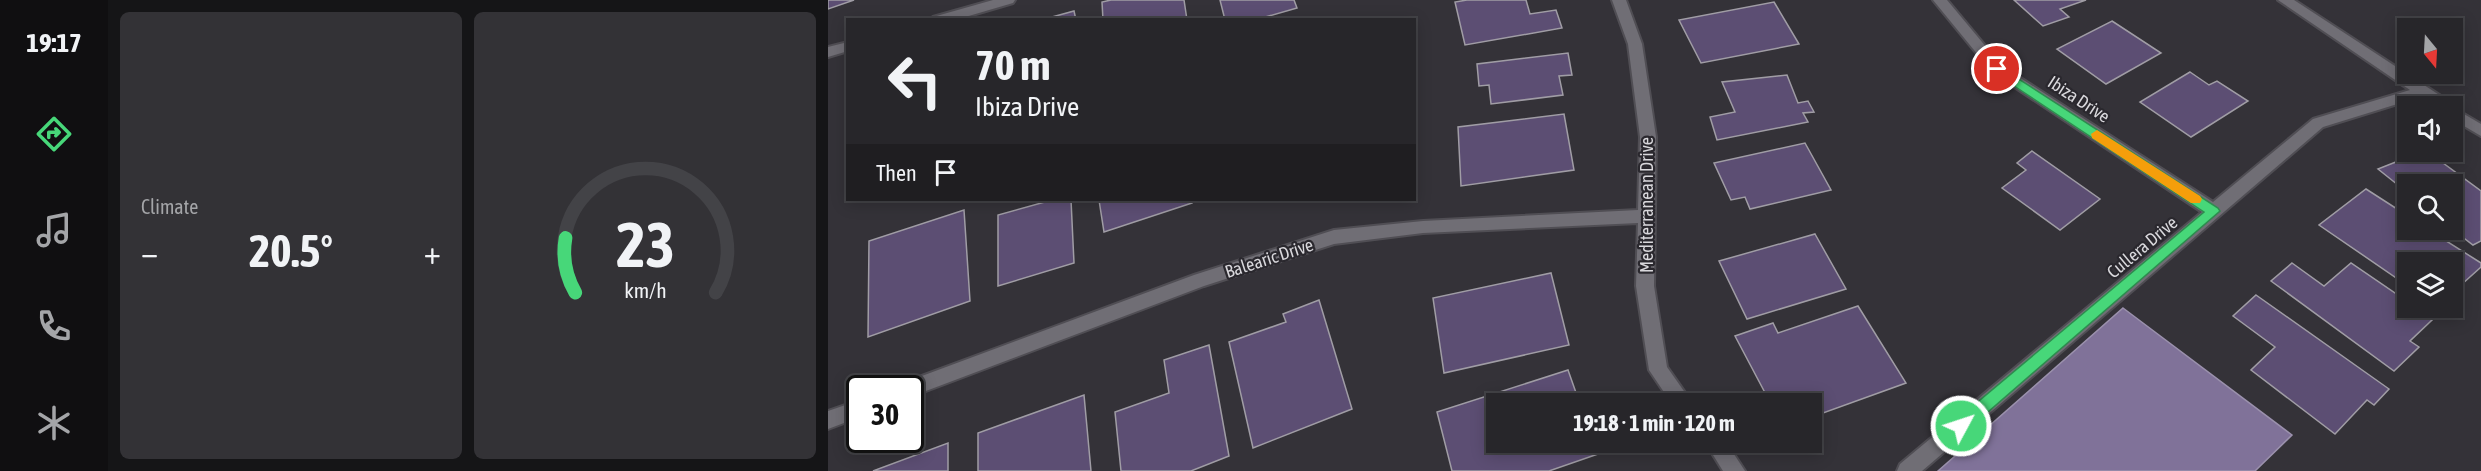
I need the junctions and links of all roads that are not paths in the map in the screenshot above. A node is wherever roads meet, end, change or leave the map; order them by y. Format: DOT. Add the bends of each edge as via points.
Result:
graph roads {
  1 [pos="1008,0"];
  2 [pos="1619,0"];
  3 [pos="1940,0"];
  4 [pos="2285,0"];
  5 [pos="945,18"];
  6 [pos="846,47"];
  7 [pos="828,52"];
  8 [pos="2422,91"];
  9 [pos="2430,96"];
  10 [pos="2463,119"];
  11 [pos="2481,131"];
  12 [pos="2214,211"];
  13 [pos="1647,216"];
  14 [pos="924,384"];
  15 [pos="1676,393"];
  16 [pos="846,413"];
  17 [pos="828,420"];
  18 [pos="1722,453"];
  19 [pos="1735,471"];
  20 [pos="1907,471"];
  1 -- 5 [label="street"];
  2 -- 13 [label="street, Mediterranean Drive" via="1635,44 1648,137"];
  3 -- 12 [label="street, Ibiza Drive" via="1997,69"];
  4 -- 8 [label="street"];
  6 -- 7 [label="street"];
  8 -- 9 [label="street"];
  8 -- 12 [label="street, Cullera Drive" via="2318,123"];
  10 -- 11 [label="street"];
  12 -- 20 [label="street, Cullera Drive"];
  13 -- 14 [label="street, Balearic Drive" via="1423,227 1334,237 1200,280"];
  13 -- 15 [label="street, Mediterranean Drive" via="1645,286 1658,370"];
  16 -- 17 [label="street"];
  18 -- 19 [label="street"];
}
